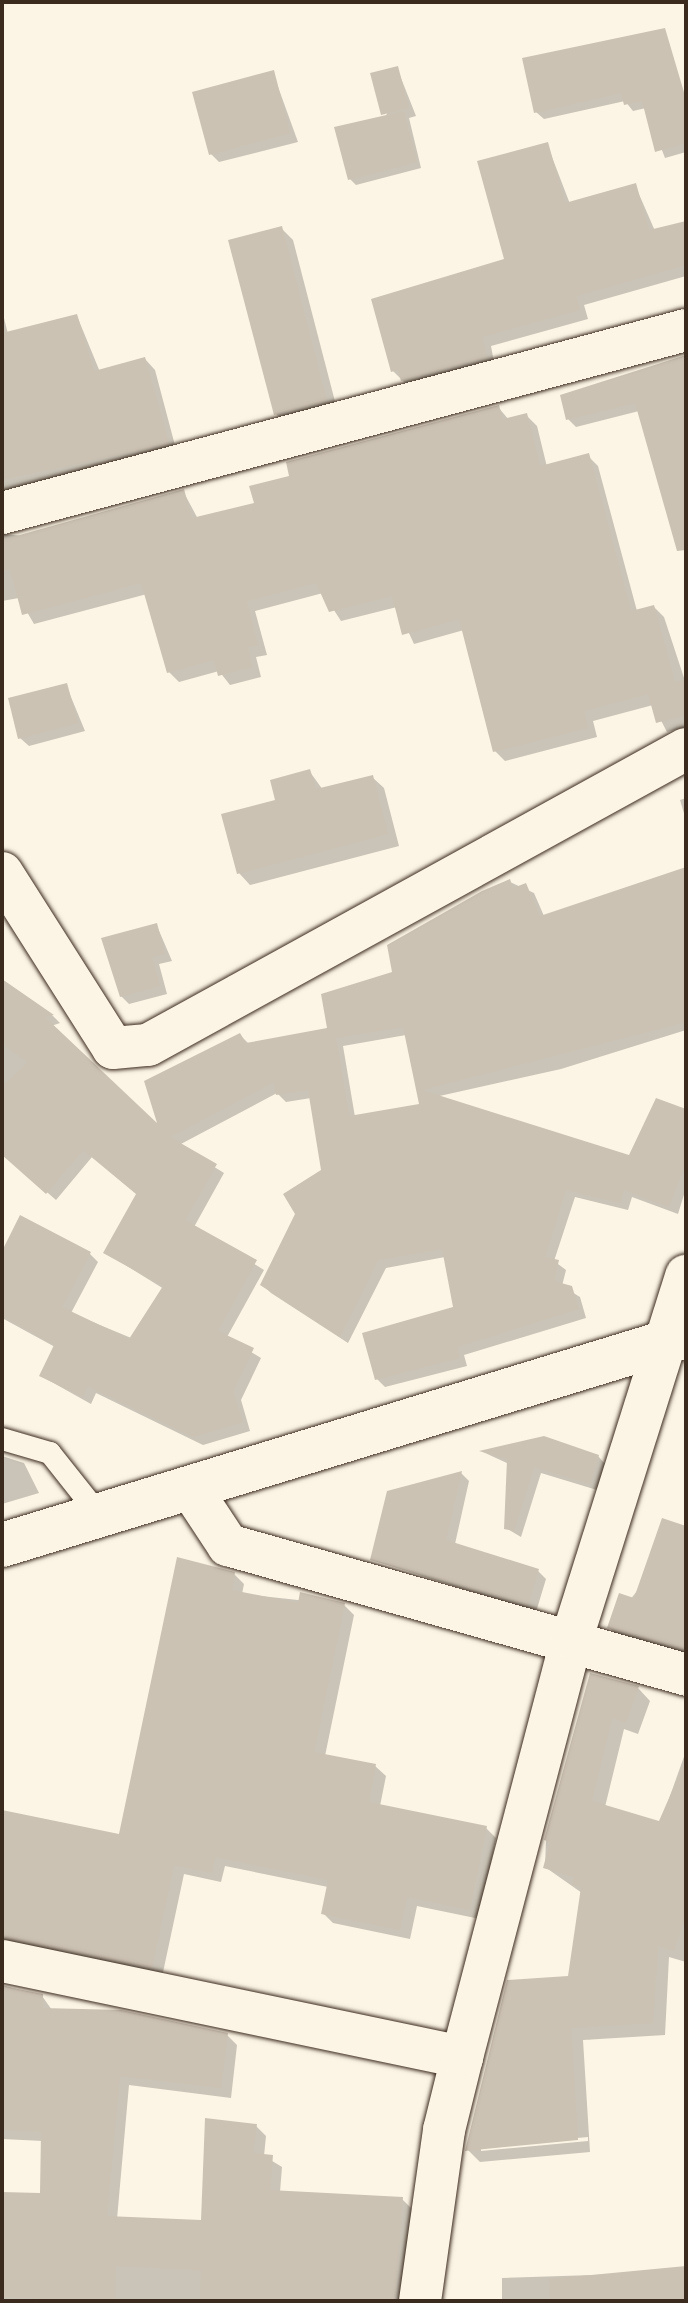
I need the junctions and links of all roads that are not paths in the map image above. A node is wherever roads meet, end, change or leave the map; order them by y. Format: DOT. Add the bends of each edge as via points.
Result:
graph roads {
  1 [pos="686,330"];
  2 [pos="2,513"];
  3 [pos="686,749"];
  4 [pos="2,873"];
  5 [pos="686,1276"];
  6 [pos="675,1339"];
  7 [pos="2,1439"];
  8 [pos="193,1492"];
  9 [pos="100,1516"];
  10 [pos="2,1545"];
  11 [pos="572,1638"];
  12 [pos="686,1675"];
  13 [pos="2,1961"];
  14 [pos="462,2057"];
  15 [pos="420,2301"];
  1 -- 2 [label="street"];
  3 -- 4 [label="street" via="148,1045 113,1048"];
  5 -- 6 [label="street"];
  6 -- 8 [label="street"];
  6 -- 11 [label="street"];
  7 -- 9 [label="lane" via="50,1453"];
  8 -- 9 [label="street"];
  8 -- 11 [label="street" via="228,1545"];
  9 -- 10 [label="street"];
  11 -- 12 [label="street"];
  11 -- 14 [label="street"];
  13 -- 14 [label="street"];
  14 -- 15 [label="street" via="444,2130"];
}
